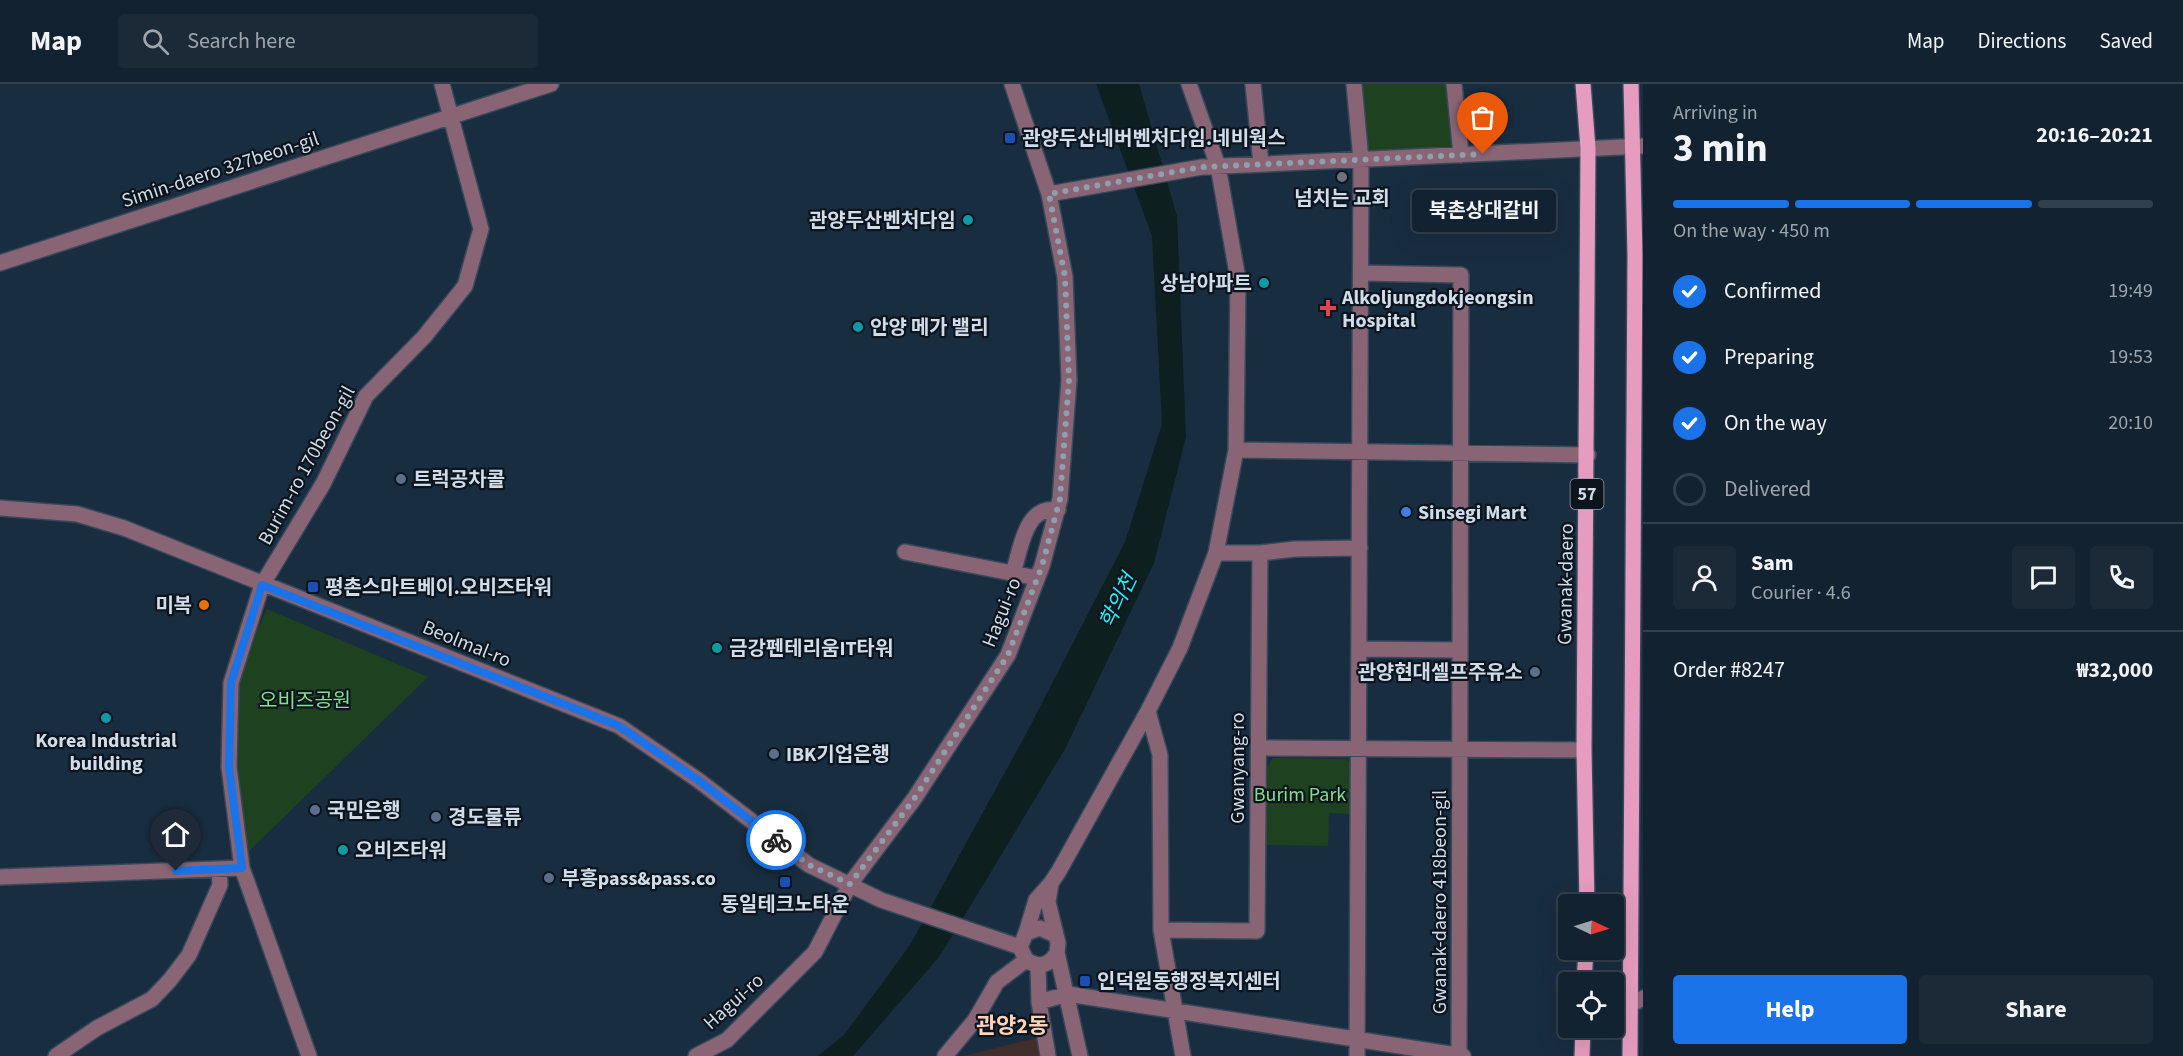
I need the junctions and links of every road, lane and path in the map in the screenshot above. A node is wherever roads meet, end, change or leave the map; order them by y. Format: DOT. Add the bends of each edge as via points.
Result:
graph roads {
  1 [pos="442,84"];
  2 [pos="551,84"];
  3 [pos="1012,84"];
  4 [pos="1189,84"];
  5 [pos="1252,84"];
  6 [pos="1354,84"];
  7 [pos="1454,84"];
  8 [pos="1583,84"];
  9 [pos="1631,84"];
  10 [pos="452,115"];
  11 [pos="1638,146"];
  12 [pos="1588,148"];
  13 [pos="1461,155"];
  14 [pos="1361,160"];
  15 [pos="1261,164"];
  16 [pos="1218,166"];
  17 [pos="1049,194"];
  18 [pos="0,263"];
  19 [pos="1361,273"];
  20 [pos="1638,360"];
  21 [pos="1236,450"];
  22 [pos="1459,452"];
  23 [pos="1360,453"];
  24 [pos="1638,454"];
  25 [pos="1588,455"];
  26 [pos="0,508"];
  27 [pos="1058,510"];
  28 [pos="1360,548"];
  29 [pos="905,552"];
  30 [pos="1216,553"];
  31 [pos="1260,553"];
  32 [pos="1013,573"];
  33 [pos="1037,578"];
  34 [pos="262,585"];
  35 [pos="1359,649"];
  36 [pos="1460,650"];
  37 [pos="1149,711"];
  38 [pos="1259,748"];
  39 [pos="1358,748"];
  40 [pos="1462,748"];
  41 [pos="1584,750"];
  42 [pos="242,868"];
  43 [pos="219,869"];
  44 [pos="0,877"];
  45 [pos="1052,883"];
  46 [pos="850,884"];
  47 [pos="1587,894"];
  48 [pos="1161,930"];
  49 [pos="1053,934"];
  50 [pos="1027,952"];
  51 [pos="1057,953"];
  52 [pos="1068,994"];
  53 [pos="1637,1001"];
  54 [pos="1039,1002"];
  55 [pos="1174,1010"];
  56 [pos="1583,1038"];
  57 [pos="1358,1039"];
  58 [pos="56,1056"];
  59 [pos="309,1056"];
  60 [pos="696,1056"];
  61 [pos="945,1056"];
  62 [pos="1048,1056"];
  63 [pos="1080,1056"];
  64 [pos="1183,1056"];
  65 [pos="1357,1056"];
  66 [pos="1460,1056"];
  67 [pos="1582,1056"];
  68 [pos="1630,1056"];
  1 -- 10 [label="street, Burim-ro 170beon-gil"];
  2 -- 10 [label="street"];
  3 -- 17 [label="street, Hagui-ro"];
  4 -- 16 [label="street"];
  5 -- 15 [label="street"];
  6 -- 14 [label="street"];
  7 -- 13 [label="street"];
  8 -- 12 [label="main road, Gwanak-daero / 57"];
  9 -- 11 [label="main road, 57"];
  10 -- 18 [label="street, Simin-daero 327beon-gil"];
  10 -- 34 [label="street, Burim-ro 170beon-gil" via="481,230 465,286 424,337 366,396 323,484"];
  11 -- 12 [label="street"];
  11 -- 20 [label="main road, 57"];
  12 -- 13 [label="street"];
  12 -- 25 [label="main road, Gwanak-daero / 57"];
  13 -- 14 [label="street"];
  14 -- 15 [label="street"];
  14 -- 19 [label="street"];
  15 -- 16 [label="street"];
  16 -- 17 [label="street"];
  16 -- 21 [label="street" via="1239,279"];
  17 -- 27 [label="street, Hagui-ro" via="1065,277 1069,380"];
  19 -- 22 [label="street, Gwanak-daero 418beon-gil" via="1461,275"];
  19 -- 23 [label="street"];
  20 -- 24 [label="main road, 57"];
  21 -- 23 [label="street"];
  21 -- 30 [label="street"];
  22 -- 23 [label="street"];
  22 -- 25 [label="street"];
  22 -- 36 [label="street, Gwanak-daero 418beon-gil"];
  23 -- 28 [label="street"];
  24 -- 53 [label="main road, 57"];
  25 -- 41 [label="main road, Gwanak-daero / 57"];
  26 -- 34 [label="street, Beolmal-ro" via="95,519"];
  27 -- 32 [label="street" via="1036,512"];
  27 -- 33 [label="street, Hagui-ro"];
  28 -- 31 [label="street"];
  28 -- 35 [label="street"];
  29 -- 32 [label="street"];
  30 -- 31 [label="street"];
  30 -- 37 [label="street" via="1180,648"];
  31 -- 38 [label="street, Gwanyang-ro"];
  32 -- 33 [label="street"];
  33 -- 46 [label="street, Hagui-ro" via="1008,655 914,799"];
  34 -- 42 [label="street, Burim-ro 170beon-gil" via="231,683 229,767"];
  34 -- 46 [label="street, Beolmal-ro" via="619,726 698,780 809,865"];
  35 -- 36 [label="street"];
  35 -- 39 [label="street"];
  36 -- 40 [label="street, Gwanak-daero 418beon-gil"];
  37 -- 45 [label="street"];
  37 -- 48 [label="street" via="1160,755"];
  38 -- 39 [label="street"];
  38 -- 48 [label="street, Gwanyang-ro" via="1257,931"];
  39 -- 40 [label="street"];
  39 -- 57 [label="street"];
  40 -- 41 [label="street"];
  40 -- 66 [label="street, Gwanak-daero 418beon-gil"];
  41 -- 47 [label="main road, Gwanak-daero / 57"];
  42 -- 43 [label="street"];
  42 -- 59 [label="street, Burim-ro 170beon-gil"];
  43 -- 44 [label="street"];
  43 -- 58 [label="street" via="220,885 194,945 170,980 152,999 97,1028"];
  45 -- 49 [label="street" via="1048,902"];
  45 -- 50 [label="street" via="1036,900"];
  46 -- 50 [label="street, Beolmal-ro" via="881,900"];
  46 -- 60 [label="street, Hagui-ro" via="815,951 727,1040"];
  48 -- 55 [label="street"];
  49 -- 50 [label="street" via="1040,928"];
  49 -- 51 [label="street" via="1058,943"];
  50 -- 51 [label="street" via="1053,960"];
  50 -- 54 [label="street"];
  50 -- 61 [label="street" via="997,982 975,1020"];
  51 -- 52 [label="street"];
  52 -- 54 [label="street"];
  52 -- 55 [label="street"];
  52 -- 63 [label="street"];
  53 -- 68 [label="main road, 57"];
  54 -- 62 [label="street"];
  55 -- 57 [label="street"];
  55 -- 64 [label="street"];
  56 -- 67 [label="main road"];
  57 -- 65 [label="street"];
  57 -- 66 [label="street"];
}
